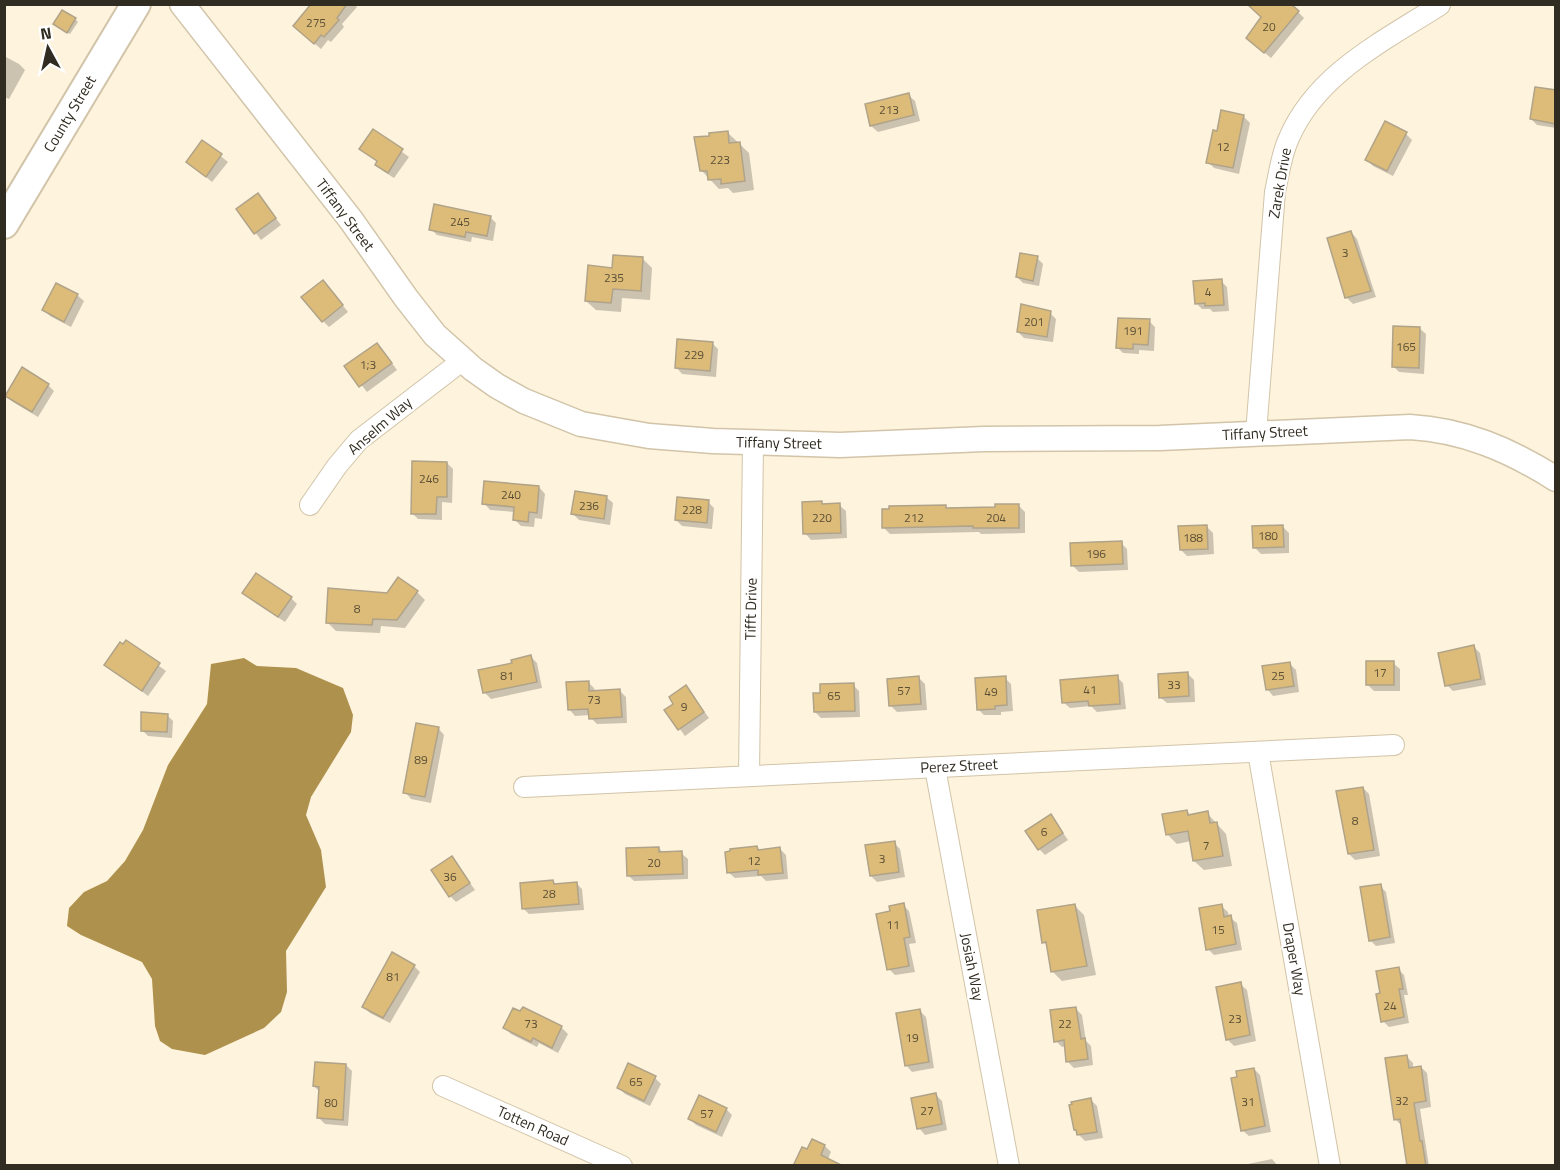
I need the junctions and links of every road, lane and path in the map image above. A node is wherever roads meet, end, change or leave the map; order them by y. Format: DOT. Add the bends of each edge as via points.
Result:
graph roads {
  1 [pos="136,4"];
  2 [pos="182,4"];
  3 [pos="1440,5"];
  4 [pos="4,224"];
  5 [pos="462,360"];
  6 [pos="1256,434"];
  7 [pos="753,443"];
  8 [pos="1556,479"];
  9 [pos="310,505"];
  10 [pos="1394,745"];
  11 [pos="1258,752"];
  12 [pos="935,768"];
  13 [pos="749,776"];
  14 [pos="524,787"];
  15 [pos="443,1086"];
  16 [pos="622,1166"];
  17 [pos="1009,1166"];
  18 [pos="1330,1166"];
  1 -- 4 [label="main road, County Street"];
  2 -- 5 [label="street, Tiffany Street" via="351,220 435,335"];
  3 -- 6 [label="street, Zarek Drive" via="1331,79 1299,117 1288,140 1275,192"];
  5 -- 7 [label="street, Tiffany Street" via="524,401 581,424 649,436"];
  5 -- 9 [label="street, Anselm Way" via="359,440"];
  6 -- 7 [label="street, Tiffany Street" via="840,445"];
  6 -- 8 [label="street, Tiffany Street" via="1388,426 1433,428 1493,444"];
  7 -- 13 [label="street, Tifft Drive"];
  10 -- 11 [label="street, Perez Street"];
  11 -- 12 [label="street, Perez Street"];
  11 -- 18 [label="street, Draper Way"];
  12 -- 13 [label="street, Perez Street"];
  12 -- 17 [label="street, Josiah Way"];
  13 -- 14 [label="street, Perez Street"];
  15 -- 16 [label="street, Totten Road"];
}
